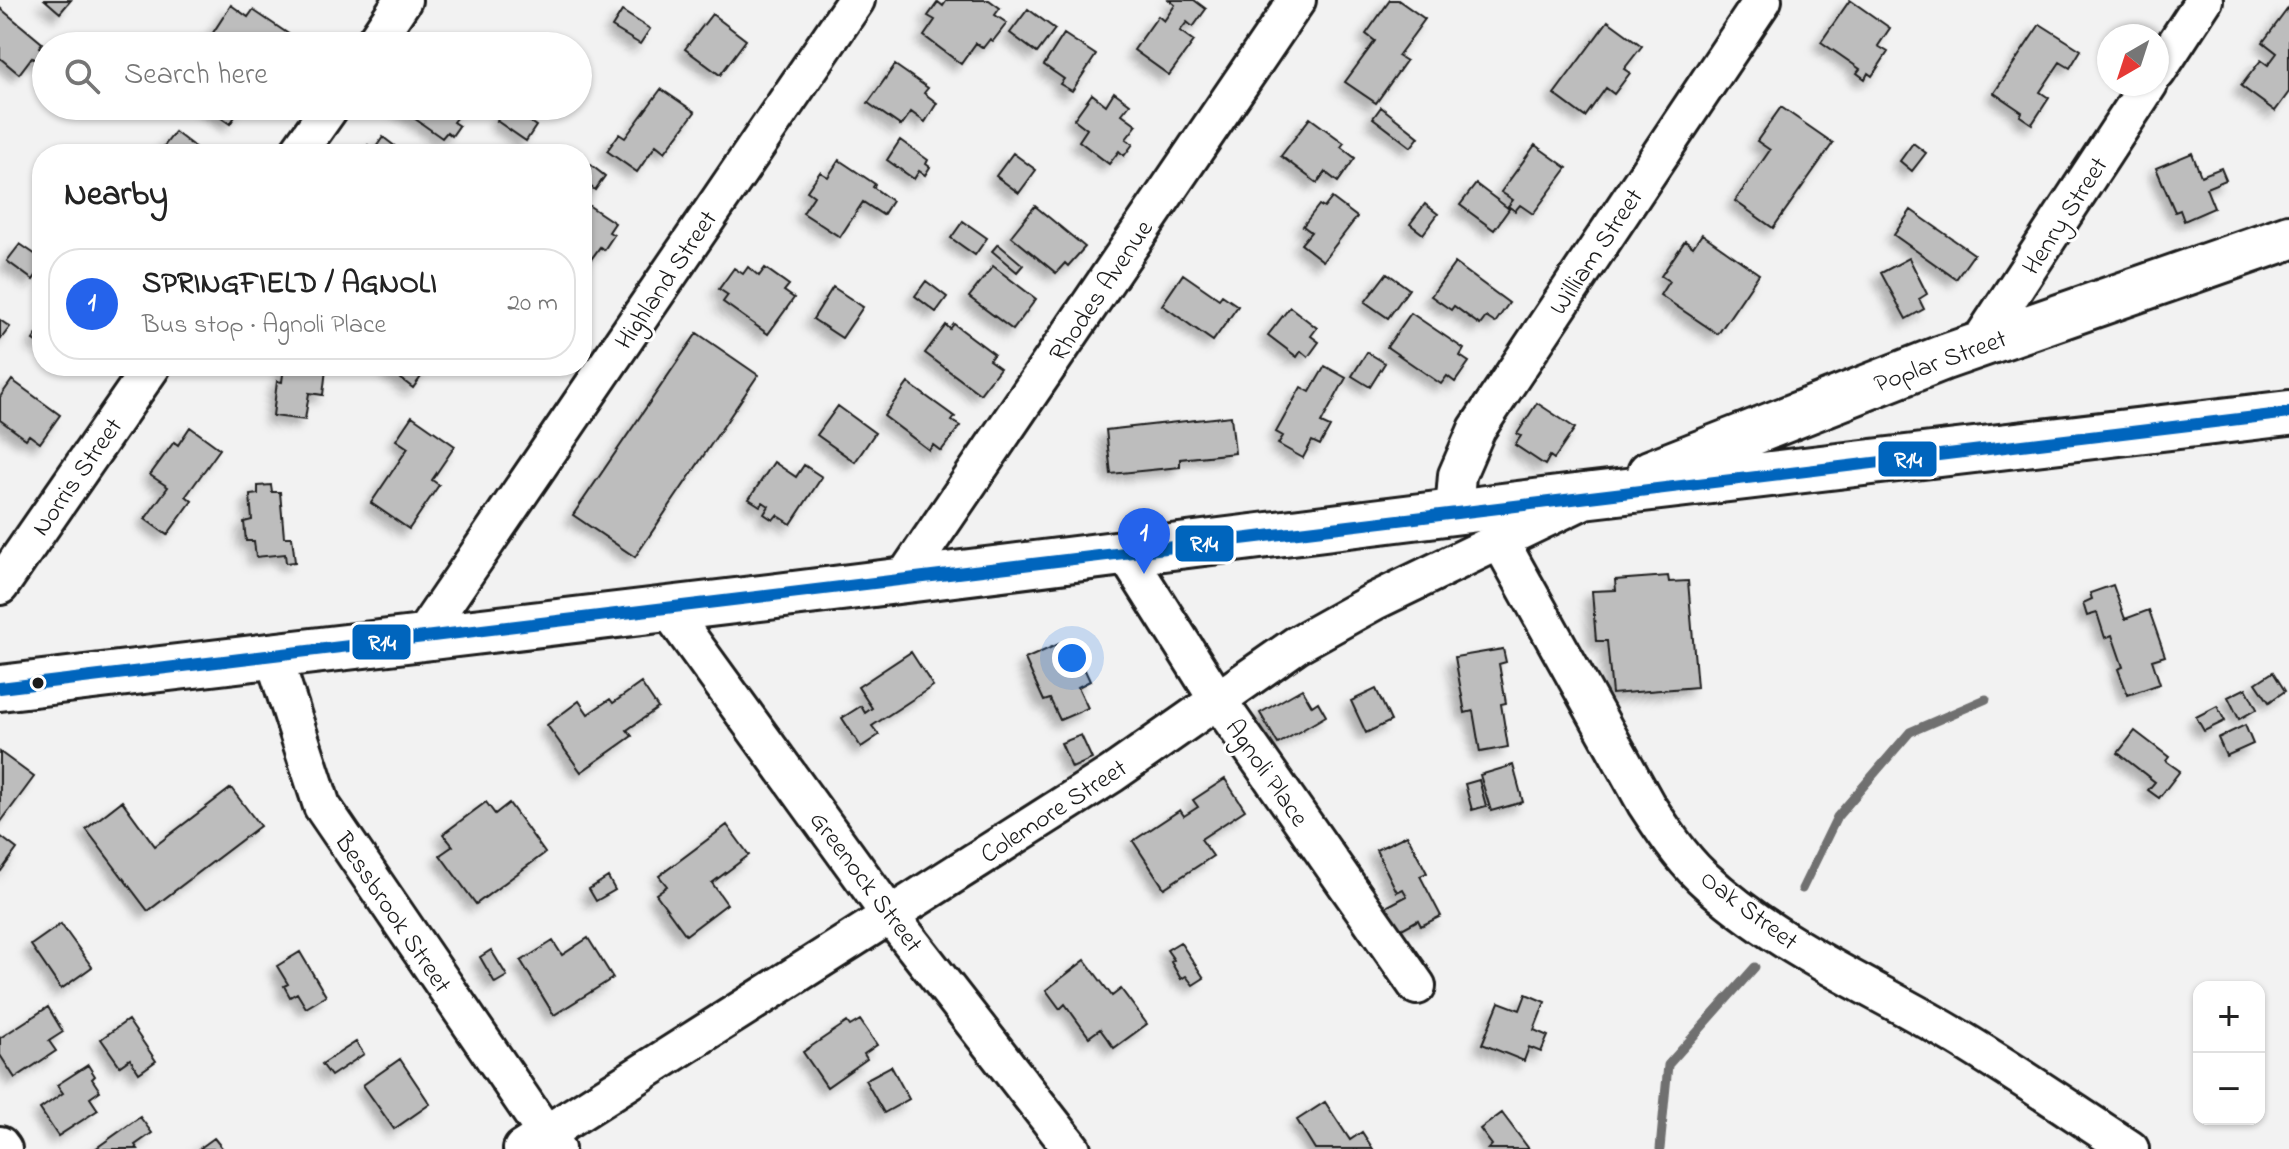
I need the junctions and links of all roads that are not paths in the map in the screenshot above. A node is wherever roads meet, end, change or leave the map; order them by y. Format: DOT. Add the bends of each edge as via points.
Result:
graph roads {
  1 [pos="403,0"];
  2 [pos="856,0"];
  3 [pos="1297,0"];
  4 [pos="1763,0"];
  5 [pos="2204,0"];
  6 [pos="381,32"];
  7 [pos="2169,54"];
  8 [pos="2141,96"];
  9 [pos="321,120"];
  10 [pos="304,144"];
  11 [pos="2289,237"];
  12 [pos="1978,345"];
  13 [pos="145,376"];
  14 [pos="2289,413"];
  15 [pos="1595,495"];
  16 [pos="1454,512"];
  17 [pos="1500,541"];
  18 [pos="1125,553"];
  19 [pos="902,581"];
  20 [pos="0,586"];
  21 [pos="668,609"];
  22 [pos="421,638"];
  23 [pos="273,655"];
  24 [pos="0,688"];
  25 [pos="1217,699"];
  26 [pos="889,914"];
  27 [pos="1417,986"];
  28 [pos="541,1144"];
  29 [pos="1072,1149"];
  30 [pos="2130,1149"];
  1 -- 6 [label="street"];
  2 -- 22 [label="street, Highland Street"];
  3 -- 19 [label="street, Rhodes Avenue"];
  4 -- 16 [label="street, William Street" via="1485,416 1461,463"];
  5 -- 7 [label="street"];
  8 -- 12 [label="street, Henry Street"];
  9 -- 10 [label="street"];
  11 -- 12 [label="main road, Poplar Street"];
  12 -- 15 [label="main road, Poplar Street"];
  13 -- 20 [label="street, Norris Street"];
  14 -- 15 [label="main road"];
  15 -- 16 [label="main road"];
  15 -- 17 [label="street, Colemore Street"];
  16 -- 18 [label="main road"];
  17 -- 25 [label="street, Colemore Street" via="1337,621"];
  17 -- 30 [label="street, Oak Street" via="1646,804 1700,875 1792,942 1950,1033"];
  18 -- 19 [label="main road"];
  18 -- 25 [label="street, Agnoli Place"];
  19 -- 21 [label="main road"];
  21 -- 22 [label="main road"];
  21 -- 26 [label="street, Greenock Street"];
  22 -- 23 [label="main road"];
  23 -- 24 [label="main road"];
  23 -- 28 [label="street, Bessbrook Street" via="322,806"];
  25 -- 26 [label="street, Colemore Street" via="1112,774"];
  25 -- 27 [label="street, Agnoli Place"];
  26 -- 28 [label="street, Colemore Street"];
  26 -- 29 [label="street, Greenock Street"];
}
